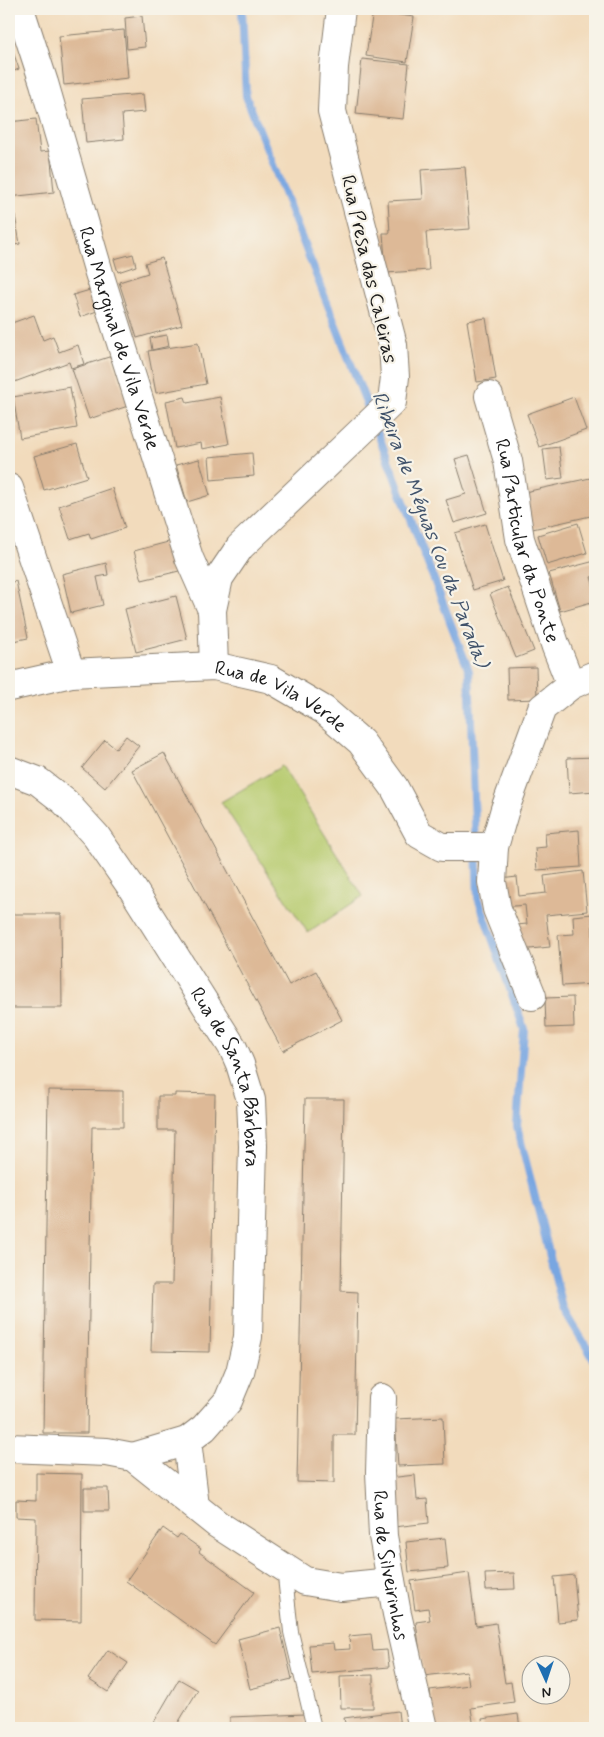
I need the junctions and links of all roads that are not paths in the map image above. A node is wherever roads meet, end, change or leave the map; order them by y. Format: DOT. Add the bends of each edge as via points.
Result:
graph roads {
  1 [pos="20,9"];
  2 [pos="341,9"];
  3 [pos="489,396"];
  4 [pos="9,488"];
  5 [pos="212,610"];
  6 [pos="214,666"];
  7 [pos="71,673"];
  8 [pos="583,680"];
  9 [pos="9,687"];
  10 [pos="9,770"];
  11 [pos="482,847"];
  12 [pos="532,996"];
  13 [pos="382,1398"];
  14 [pos="187,1440"];
  15 [pos="9,1448"];
  16 [pos="133,1457"];
  17 [pos="195,1506"];
  18 [pos="284,1567"];
  19 [pos="391,1582"];
  20 [pos="314,1728"];
  21 [pos="423,1728"];
  1 -- 5 [label="street, Rua Marginal de Vila Verde" via="189,558"];
  2 -- 5 [label="street, Rua Presa das Caleiras" via="332,111 392,345 395,377 392,402 240,547 219,578"];
  3 -- 8 [label="street, Rua Particular da Ponte" via="508,461 520,539 556,647"];
  4 -- 7 [label="street"];
  5 -- 6 [label="street, Rua Marginal de Vila Verde"];
  6 -- 7 [label="street, Rua de Vila Verde"];
  6 -- 11 [label="street, Rua de Vila Verde" via="271,679 324,710 361,742 394,787 419,834 442,847"];
  7 -- 9 [label="street, Rua de Vila Verde"];
  8 -- 11 [label="street" via="542,708 506,809"];
  10 -- 14 [label="street, Rua de Santa Bárbara" via="38,781 65,802 96,836 233,1048 250,1100 253,1146 248,1337 240,1372 228,1400 204,1428"];
  11 -- 12 [label="street" via="496,909"];
  13 -- 19 [label="street, Rua de Silveirinhos" via="380,1472 383,1536"];
  14 -- 16 [label="street, Rua de Santa Bárbara"];
  14 -- 17 [label="street"];
  15 -- 16 [label="street" via="107,1452"];
  16 -- 17 [label="street"];
  17 -- 18 [label="street"];
  18 -- 19 [label="street" via="305,1581 341,1587"];
  18 -- 20 [label="lane" via="291,1632"];
  19 -- 21 [label="street, Rua de Silveirinhos"];
}
